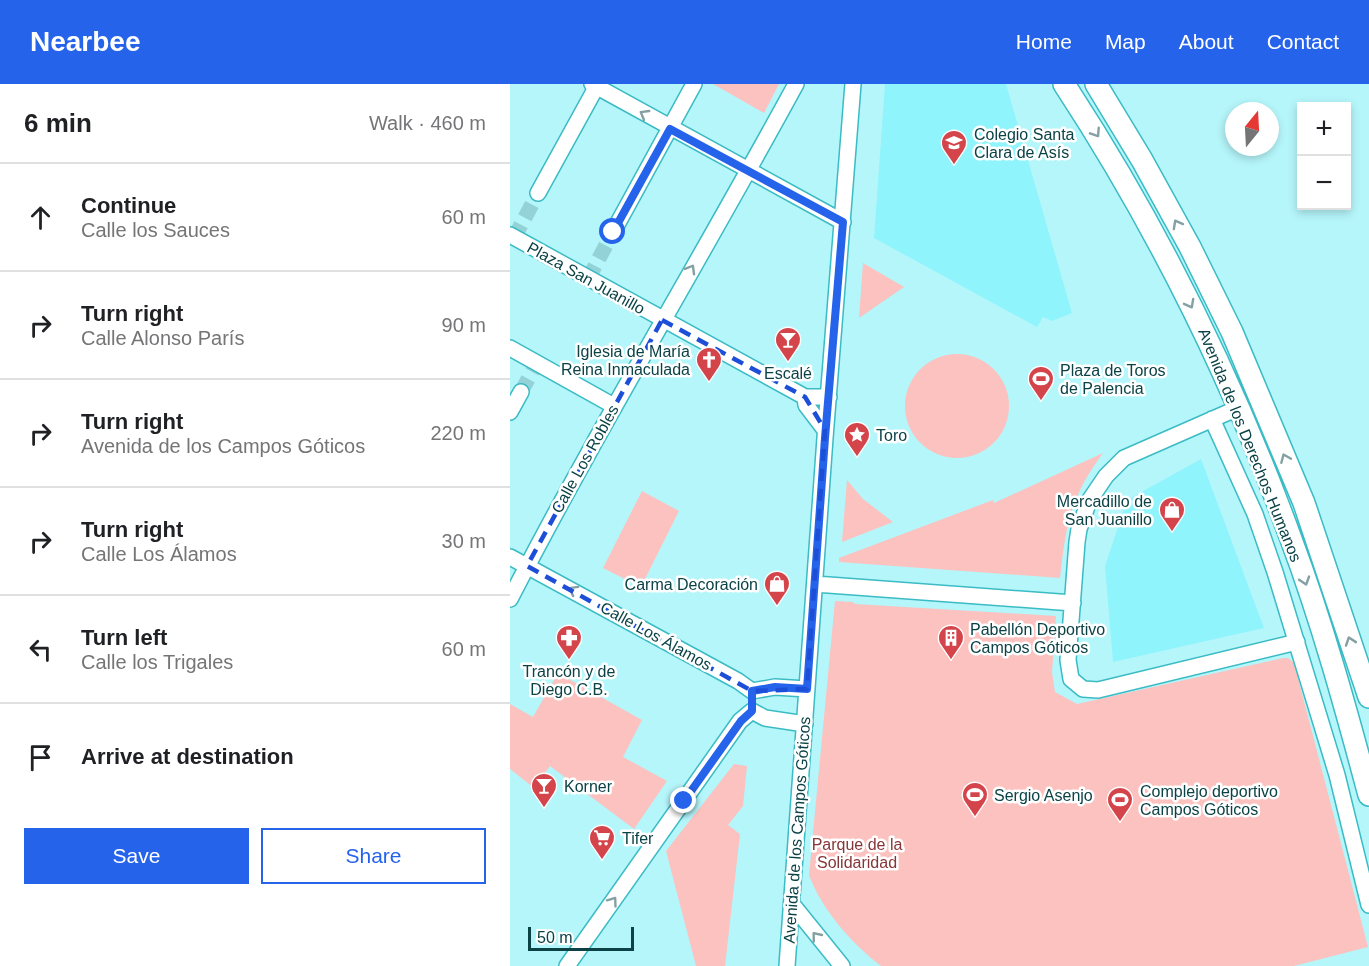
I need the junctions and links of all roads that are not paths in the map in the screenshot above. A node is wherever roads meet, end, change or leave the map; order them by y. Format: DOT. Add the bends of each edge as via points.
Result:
graph roads {
  1 [pos="694,84"];
  2 [pos="796,84"];
  3 [pos="853,84"];
  4 [pos="1064,84"];
  5 [pos="1096,84"];
  6 [pos="596,85"];
  7 [pos="670,129"];
  8 [pos="748,171"];
  9 [pos="538,193"];
  10 [pos="843,222"];
  11 [pos="613,232"];
  12 [pos="510,235"];
  13 [pos="662,320"];
  14 [pos="510,348"];
  15 [pos="521,392"];
  16 [pos="829,396"];
  17 [pos="805,397"];
  18 [pos="614,406"];
  19 [pos="1238,408"];
  20 [pos="510,412"];
  21 [pos="1212,419"];
  22 [pos="825,430"];
  23 [pos="510,557"];
  24 [pos="527,566"];
  25 [pos="814,584"];
  26 [pos="510,599"];
  27 [pos="1072,603"];
  28 [pos="1297,642"];
  29 [pos="807,689"];
  30 [pos="752,691"];
  31 [pos="1369,697"];
  32 [pos="752,711"];
  33 [pos="782,722"];
  34 [pos="805,724"];
  35 [pos="803,746"];
  36 [pos="1369,795"];
  37 [pos="792,904"];
  38 [pos="1369,905"];
  39 [pos="567,966"];
  40 [pos="787,966"];
  41 [pos="842,966"];
  1 -- 7 [label="street"];
  2 -- 8 [label="street, Calle Los Robles"];
  3 -- 10 [label="street, Avenida de los Campos Góticos"];
  4 -- 19 [label="main road, Avenida de los Derechos Humanos, one-way" via="1102,141 1213,347"];
  31 -- 5 [label="main road, Avenida de los Derechos Humanos, one-way" via="1304,503 1232,332 1190,247"];
  7 -- 6 [label="street, one-way"];
  6 -- 9 [label="street"];
  7 -- 8 [label="street"];
  7 -- 11 [label="street"];
  8 -- 10 [label="street"];
  13 -- 8 [label="street, Calle Los Robles, one-way"];
  10 -- 16 [label="street, Avenida de los Campos Góticos"];
  12 -- 13 [label="street, Plaza San Juanillo"];
  13 -- 17 [label="street, Plaza San Juanillo"];
  13 -- 18 [label="street, Calle Los Robles"];
  14 -- 18 [label="street" via="535,366"];
  15 -- 20 [label="street"];
  16 -- 17 [label="street"];
  16 -- 22 [label="street, Avenida de los Campos Góticos"];
  17 -- 22 [label="street" via="806,405"];
  18 -- 24 [label="street, Calle Los Robles"];
  19 -- 21 [label="street"];
  19 -- 36 [label="main road, Avenida de los Derechos Humanos, one-way" via="1291,539 1337,677"];
  21 -- 27 [label="street" via="1131,455 1106,476 1089,501 1079,529"];
  21 -- 28 [label="street" via="1255,514"];
  22 -- 25 [label="street, Avenida de los Campos Góticos"];
  23 -- 24 [label="street, Calle Los Álamos"];
  24 -- 26 [label="street, Calle Los Robles"];
  30 -- 24 [label="street, Calle Los Álamos, one-way"];
  25 -- 27 [label="street"];
  25 -- 29 [label="street, Avenida de los Campos Góticos"];
  27 -- 28 [label="street" via="1069,673 1077,685 1090,690"];
  28 -- 38 [label="street" via="1337,776"];
  29 -- 30 [label="street" via="775,687"];
  29 -- 34 [label="street, Avenida de los Campos Góticos"];
  30 -- 32 [label="street"];
  32 -- 33 [label="street"];
  39 -- 32 [label="street, one-way" via="741,721"];
  33 -- 34 [label="street"];
  33 -- 35 [label="street"];
  34 -- 35 [label="street, Avenida de los Campos Góticos"];
  35 -- 37 [label="street, Avenida de los Campos Góticos"];
  37 -- 40 [label="street, Avenida de los Campos Góticos"];
  41 -- 37 [label="street, one-way"];
}
